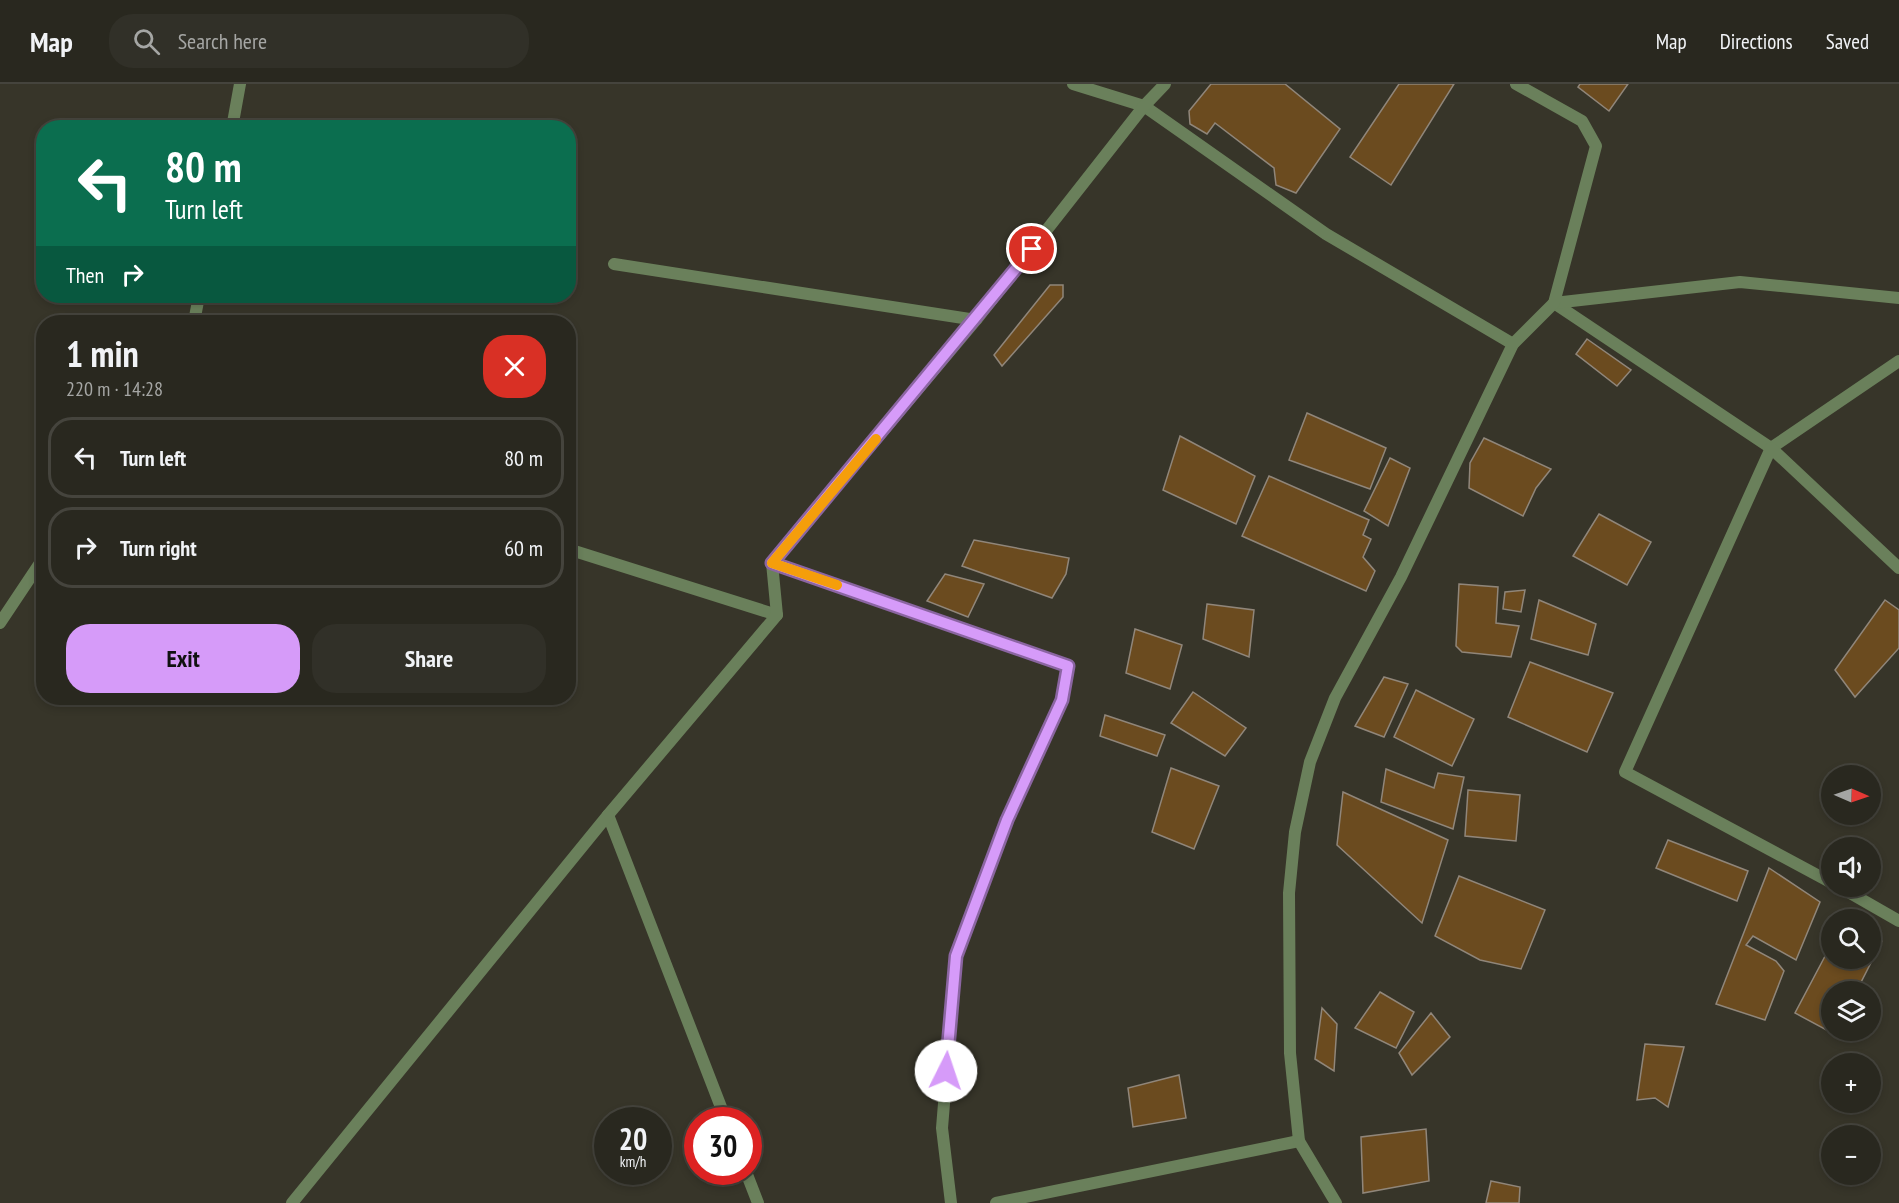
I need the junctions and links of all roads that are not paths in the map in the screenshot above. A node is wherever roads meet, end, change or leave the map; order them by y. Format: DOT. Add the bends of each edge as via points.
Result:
graph roads {
  1 [pos="240,84"];
  2 [pos="1074,84"];
  3 [pos="1165,84"];
  4 [pos="1516,84"];
  5 [pos="1144,106"];
  6 [pos="233,120"];
  7 [pos="614,264"];
  8 [pos="1899,298"];
  9 [pos="1554,303"];
  10 [pos="976,320"];
  11 [pos="1513,344"];
  12 [pos="1899,361"];
  13 [pos="1771,448"];
  14 [pos="576,552"];
  15 [pos="772,563"];
  16 [pos="1899,568"];
  17 [pos="36,569"];
  18 [pos="777,615"];
  19 [pos="0,623"];
  20 [pos="608,815"];
  21 [pos="1821,877"];
  22 [pos="1857,897"];
  23 [pos="1899,921"];
  24 [pos="721,1107"];
  25 [pos="1299,1141"];
  26 [pos="751,1185"];
  27 [pos="292,1203"];
  28 [pos="758,1203"];
  29 [pos="951,1203"];
  30 [pos="996,1203"];
  31 [pos="1336,1203"];
  1 -- 6 [label="street"];
  2 -- 5 [label="street"];
  3 -- 5 [label="street"];
  4 -- 9 [label="street" via="1582,122 1596,146"];
  5 -- 10 [label="street"];
  5 -- 11 [label="street" via="1326,234"];
  7 -- 10 [label="street"];
  8 -- 9 [label="street" via="1740,282"];
  9 -- 11 [label="street"];
  9 -- 13 [label="street"];
  10 -- 15 [label="street"];
  11 -- 25 [label="street" via="1401,577 1335,698 1310,762 1295,832 1289,894 1290,1053"];
  12 -- 13 [label="street"];
  13 -- 16 [label="street"];
  13 -- 21 [label="street" via="1625,772"];
  14 -- 18 [label="street"];
  15 -- 18 [label="street"];
  15 -- 29 [label="street" via="1068,666 1062,700 1007,820 956,956 942,1128"];
  17 -- 19 [label="street"];
  18 -- 20 [label="street"];
  20 -- 24 [label="street"];
  20 -- 27 [label="street"];
  22 -- 23 [label="street"];
  25 -- 30 [label="street"];
  25 -- 31 [label="street"];
  26 -- 28 [label="street"];
}
